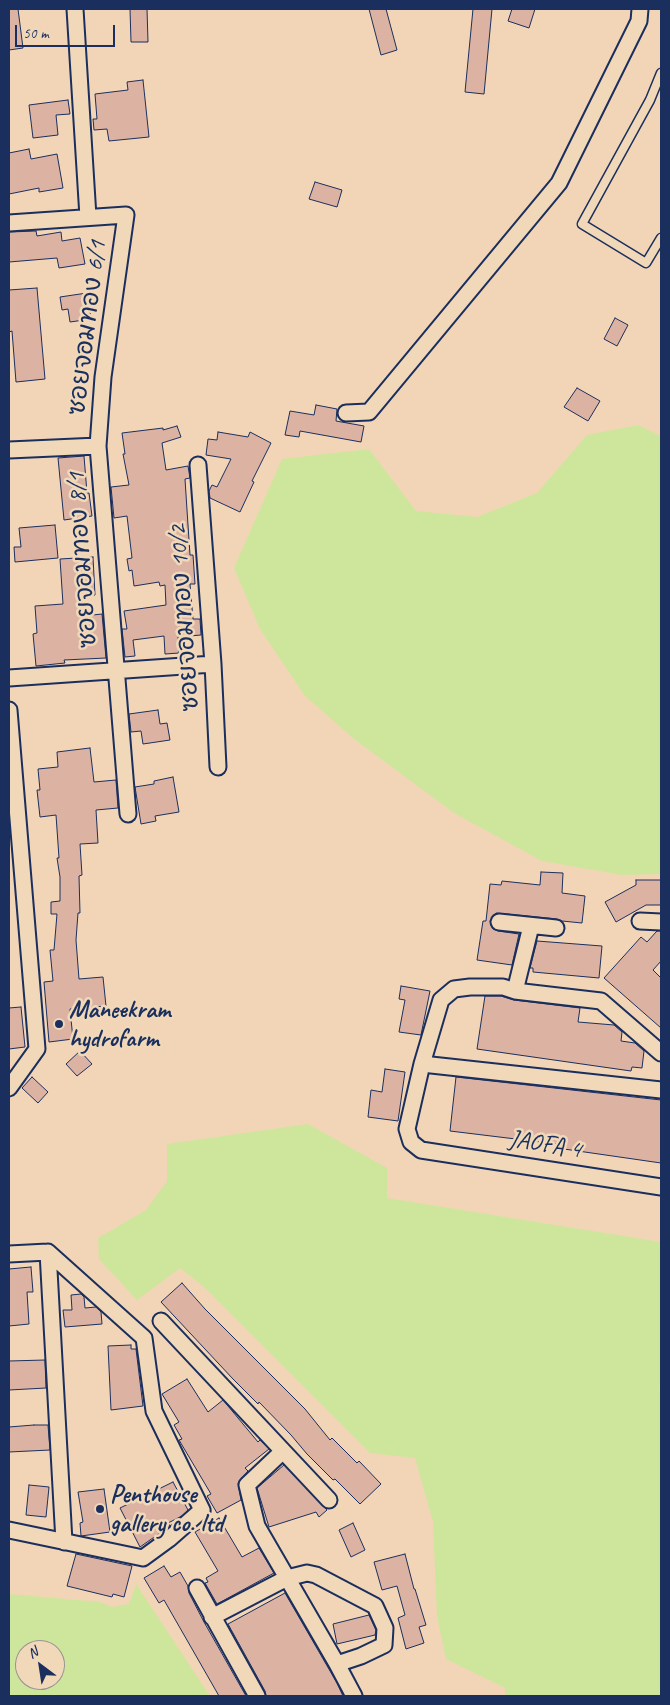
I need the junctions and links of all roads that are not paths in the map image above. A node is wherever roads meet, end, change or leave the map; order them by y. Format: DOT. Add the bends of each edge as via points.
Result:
graph roads {
  1 [pos="75,9"];
  2 [pos="640,9"];
  3 [pos="661,73"];
  4 [pos="88,218"];
  5 [pos="9,223"];
  6 [pos="661,238"];
  7 [pos="346,413"];
  8 [pos="98,446"];
  9 [pos="9,450"];
  10 [pos="198,465"];
  11 [pos="213,664"];
  12 [pos="115,670"];
  13 [pos="9,678"];
  14 [pos="9,710"];
  15 [pos="218,767"];
  16 [pos="128,814"];
  17 [pos="640,921"];
  18 [pos="499,922"];
  19 [pos="661,922"];
  20 [pos="531,926"];
  21 [pos="556,928"];
  22 [pos="515,991"];
  23 [pos="661,1053"];
  24 [pos="422,1064"];
  25 [pos="9,1088"];
  26 [pos="661,1090"];
  27 [pos="661,1187"];
  28 [pos="48,1252"];
  29 [pos="9,1254"];
  30 [pos="161,1321"];
  31 [pos="283,1451"];
  32 [pos="329,1500"];
  33 [pos="9,1530"];
  34 [pos="64,1542"];
  35 [pos="287,1578"];
  36 [pos="197,1588"];
  37 [pos="212,1617"];
  38 [pos="337,1664"];
  39 [pos="257,1696"];
  40 [pos="354,1696"];
  1 -- 4 [label="street"];
  2 -- 7 [label="street" via="639,21 559,182 369,412"];
  3 -- 6 [label="lane" via="650,100 582,224 646,263"];
  4 -- 5 [label="street"];
  4 -- 8 [label="street, ซอยจอมทอง 6/1" via="126,215 102,377"];
  8 -- 9 [label="street"];
  8 -- 12 [label="street, ซอยจอมทอง 8/1"];
  10 -- 11 [label="street, ซอยจอมทอง 10/2"];
  11 -- 12 [label="street"];
  11 -- 15 [label="street, ซอยจอมทอง 10/2"];
  12 -- 13 [label="street"];
  12 -- 16 [label="street, ซอยจอมทอง 8/1"];
  14 -- 25 [label="street" via="37,1049"];
  17 -- 19 [label="street"];
  18 -- 20 [label="street"];
  20 -- 21 [label="street"];
  20 -- 22 [label="street"];
  22 -- 23 [label="street" via="601,1001"];
  22 -- 24 [label="street" via="502,987 454,989 441,1000"];
  24 -- 26 [label="street"];
  24 -- 27 [label="street, JAOFA 4" via="407,1129 411,1142 421,1150"];
  28 -- 29 [label="street"];
  28 -- 34 [label="street"];
  28 -- 34 [label="street" via="144,1338 154,1411 202,1510 143,1558"];
  30 -- 31 [label="street"];
  31 -- 32 [label="street"];
  31 -- 35 [label="street" via="247,1485 257,1526"];
  33 -- 34 [label="street"];
  35 -- 37 [label="street"];
  35 -- 38 [label="street"];
  35 -- 38 [label="street" via="307,1573 316,1575 375,1606 385,1628 384,1645"];
  36 -- 37 [label="street"];
  37 -- 39 [label="street"];
  38 -- 40 [label="street"];
}
